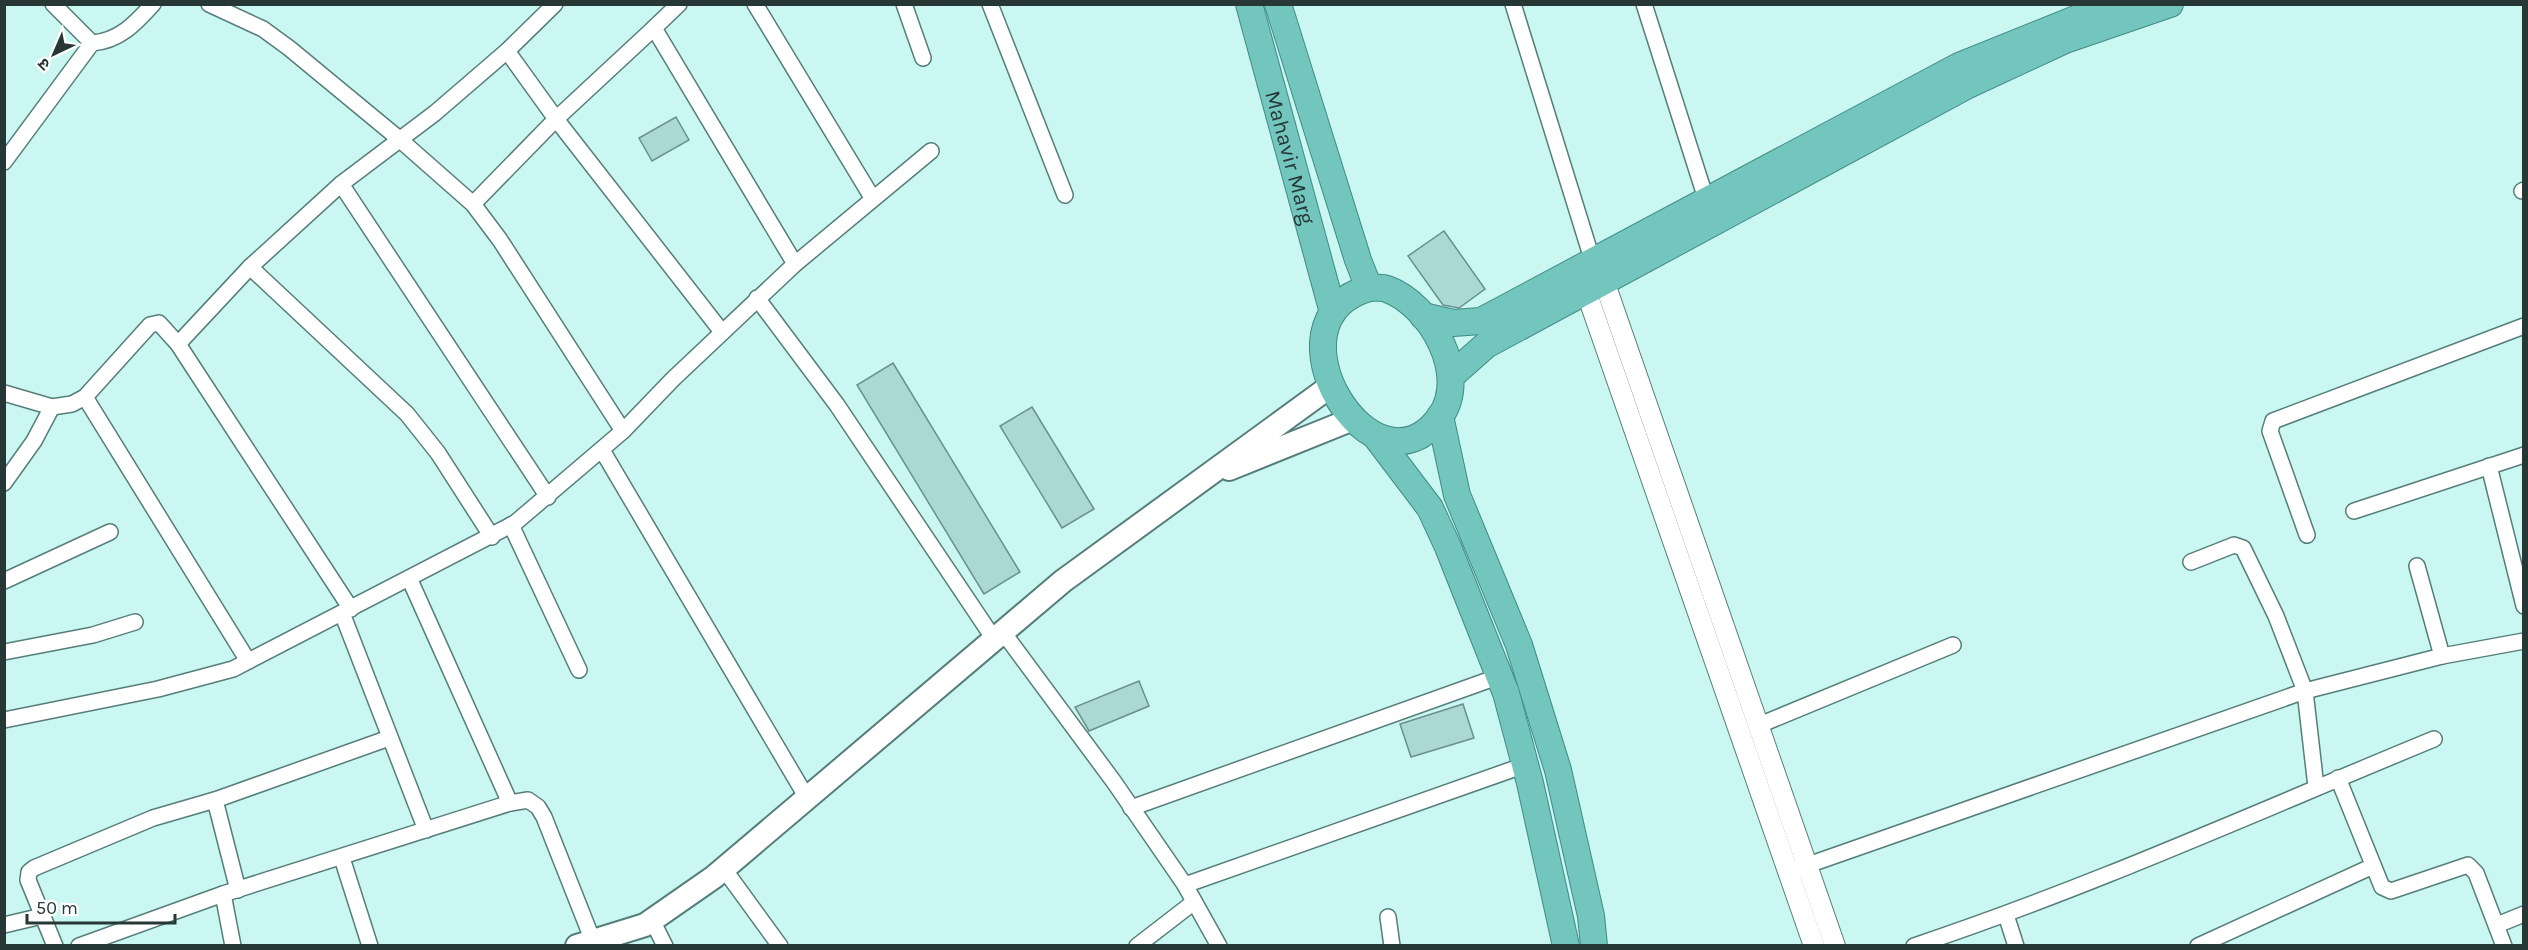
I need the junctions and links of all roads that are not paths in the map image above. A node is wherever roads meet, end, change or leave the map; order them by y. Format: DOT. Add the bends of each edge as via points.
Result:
graph roads {
  1 [pos="53,4"];
  2 [pos="153,4"];
  3 [pos="209,4"];
  4 [pos="555,4"];
  5 [pos="679,4"];
  6 [pos="755,4"];
  7 [pos="904,4"];
  8 [pos="990,4"];
  9 [pos="1249,4"];
  10 [pos="1278,4"];
  11 [pos="1513,4"];
  12 [pos="1644,4"];
  13 [pos="2113,4"];
  14 [pos="2170,4"];
  15 [pos="654,28"];
  16 [pos="92,43"];
  17 [pos="507,51"];
  18 [pos="923,58"];
  19 [pos="1993,63"];
  20 [pos="556,119"];
  21 [pos="398,138"];
  22 [pos="931,151"];
  23 [pos="6,158"];
  24 [pos="341,184"];
  25 [pos="1065,195"];
  26 [pos="873,199"];
  27 [pos="1707,202"];
  28 [pos="473,204"];
  29 [pos="795,264"];
  30 [pos="250,267"];
  31 [pos="1595,278"];
  32 [pos="1369,288"];
  33 [pos="757,298"];
  34 [pos="1332,309"];
  35 [pos="1423,316"];
  36 [pos="2523,326"];
  37 [pos="722,332"];
  38 [pos="178,344"];
  39 [pos="1451,376"];
  40 [pos="1332,385"];
  41 [pos="4,393"];
  42 [pos="85,397"];
  43 [pos="52,407"];
  44 [pos="1440,416"];
  45 [pos="1353,419"];
  46 [pos="623,431"];
  47 [pos="1377,438"];
  48 [pos="602,450"];
  49 [pos="2523,455"];
  50 [pos="2488,466"];
  51 [pos="4,483"];
  52 [pos="1196,483"];
  53 [pos="548,497"];
  54 [pos="2355,511"];
  55 [pos="511,525"];
  56 [pos="110,532"];
  57 [pos="2307,535"];
  58 [pos="492,537"];
  59 [pos="2191,562"];
  60 [pos="2417,566"];
  61 [pos="410,580"];
  62 [pos="4,581"];
  63 [pos="2523,606"];
  64 [pos="346,611"];
  65 [pos="135,622"];
  66 [pos="998,636"];
  67 [pos="2523,641"];
  68 [pos="1953,645"];
  69 [pos="4,652"];
  70 [pos="2442,656"];
  71 [pos="248,661"];
  72 [pos="579,670"];
  73 [pos="1500,676"];
  74 [pos="2305,692"];
  75 [pos="4,720"];
  76 [pos="1757,726"];
  77 [pos="389,738"];
  78 [pos="2434,740"];
  79 [pos="1525,765"];
  80 [pos="2338,778"];
  81 [pos="2316,787"];
  82 [pos="807,798"];
  83 [pos="215,800"];
  84 [pos="510,803"];
  85 [pos="1131,808"];
  86 [pos="426,830"];
  87 [pos="342,858"];
  88 [pos="1809,865"];
  89 [pos="2373,866"];
  90 [pos="724,869"];
  91 [pos="1788,872"];
  92 [pos="1185,885"];
  93 [pos="238,890"];
  94 [pos="223,894"];
  95 [pos="1194,902"];
  96 [pos="2523,914"];
  97 [pos="2006,915"];
  98 [pos="42,916"];
  99 [pos="1388,917"];
  100 [pos="652,920"];
  101 [pos="2497,925"];
  102 [pos="4,926"];
  103 [pos="585,943"];
  104 [pos="55,945"];
  105 [pos="79,945"];
  106 [pos="233,945"];
  107 [pos="370,945"];
  108 [pos="665,945"];
  109 [pos="780,945"];
  110 [pos="1137,945"];
  111 [pos="1219,945"];
  112 [pos="1392,945"];
  113 [pos="1566,945"];
  114 [pos="1594,945"];
  115 [pos="1814,945"];
  116 [pos="1835,945"];
  117 [pos="1914,945"];
  118 [pos="2016,945"];
  119 [pos="2198,945"];
  120 [pos="2504,945"];
  1 -- 16 [label="street"];
  2 -- 16 [label="street" via="128,30 115,38"];
  3 -- 21 [label="street" via="262,29"];
  4 -- 17 [label="street"];
  5 -- 15 [label="street"];
  6 -- 26 [label="street"];
  7 -- 18 [label="street"];
  8 -- 25 [label="street"];
  9 -- 34 [label="highway, Mahavir Marg"];
  10 -- 32 [label="highway, Mahavir Marg"];
  11 -- 31 [label="street"];
  12 -- 27 [label="street"];
  13 -- 19 [label="highway"];
  14 -- 19 [label="highway"];
  15 -- 20 [label="street"];
  15 -- 29 [label="street"];
  16 -- 23 [label="street"];
  17 -- 20 [label="street"];
  17 -- 21 [label="street" via="435,113"];
  19 -- 27 [label="highway" via="1959,66"];
  19 -- 31 [label="highway" via="1968,85"];
  20 -- 28 [label="street"];
  20 -- 37 [label="street"];
  21 -- 24 [label="street"];
  21 -- 28 [label="street"];
  22 -- 26 [label="street"];
  24 -- 30 [label="street"];
  24 -- 53 [label="street"];
  26 -- 29 [label="street"];
  27 -- 31 [label="highway"];
  28 -- 46 [label="street"];
  29 -- 33 [label="street"];
  30 -- 38 [label="street"];
  30 -- 58 [label="street" via="407,414 438,453"];
  31 -- 35 [label="highway" via="1481,321 1453,323"];
  31 -- 39 [label="highway" via="1486,345"];
  31 -- 76 [label="street"];
  31 -- 91 [label="street"];
  32 -- 34 [label="highway" via="1351,293"];
  32 -- 35 [label="highway" via="1387,289"];
  33 -- 37 [label="street"];
  33 -- 66 [label="street" via="837,405"];
  34 -- 40 [label="highway" via="1323,342 1326,373"];
  35 -- 39 [label="highway" via="1439,337"];
  36 -- 57 [label="street" via="2273,421 2270,431"];
  37 -- 46 [label="street"];
  38 -- 42 [label="street" via="163,326 154,322"];
  38 -- 64 [label="street"];
  39 -- 44 [label="highway" via="1449,398"];
  40 -- 45 [label="highway"];
  40 -- 52 [label="main road"];
  41 -- 43 [label="street"];
  42 -- 43 [label="street"];
  42 -- 71 [label="street"];
  43 -- 51 [label="street"];
  44 -- 47 [label="highway" via="1426,432 1411,439 1393,442"];
  44 -- 114 [label="highway" via="1457,495 1519,645 1558,771"];
  45 -- 47 [label="highway"];
  45 -- 52 [label="main road"];
  46 -- 48 [label="street"];
  47 -- 73 [label="highway" via="1430,508"];
  48 -- 53 [label="street"];
  48 -- 82 [label="street"];
  49 -- 50 [label="street"];
  50 -- 54 [label="street"];
  50 -- 63 [label="street"];
  52 -- 66 [label="main road" via="1063,581"];
  53 -- 55 [label="street"];
  55 -- 58 [label="street"];
  55 -- 72 [label="street"];
  56 -- 62 [label="street"];
  58 -- 61 [label="street"];
  59 -- 74 [label="street" via="2234,544 2243,548 2276,616"];
  60 -- 70 [label="street"];
  61 -- 64 [label="street"];
  61 -- 84 [label="street"];
  64 -- 71 [label="street"];
  64 -- 77 [label="street"];
  65 -- 69 [label="street" via="93,635"];
  66 -- 82 [label="main road"];
  66 -- 85 [label="street"];
  67 -- 70 [label="street"];
  68 -- 76 [label="street"];
  70 -- 74 [label="street"];
  71 -- 75 [label="street" via="233,669 158,689"];
  73 -- 79 [label="highway"];
  73 -- 85 [label="street"];
  74 -- 81 [label="street"];
  74 -- 88 [label="street"];
  76 -- 88 [label="street"];
  77 -- 83 [label="street"];
  77 -- 86 [label="street"];
  78 -- 80 [label="street"];
  79 -- 92 [label="street"];
  79 -- 113 [label="highway"];
  80 -- 81 [label="street"];
  80 -- 89 [label="street"];
  81 -- 97 [label="street"];
  82 -- 90 [label="main road"];
  83 -- 93 [label="street"];
  83 -- 98 [label="street" via="153,818 34,868 28,880"];
  84 -- 86 [label="street"];
  84 -- 103 [label="street" via="528,800 538,807"];
  85 -- 92 [label="street"];
  86 -- 87 [label="street"];
  87 -- 93 [label="street"];
  87 -- 107 [label="street"];
  88 -- 91 [label="street"];
  88 -- 116 [label="street"];
  89 -- 101 [label="street" via="2382,887 2388,891 2468,865 2476,873"];
  89 -- 119 [label="street"];
  90 -- 100 [label="main road"];
  90 -- 109 [label="street"];
  91 -- 115 [label="street"];
  92 -- 95 [label="street"];
  93 -- 94 [label="street"];
  94 -- 105 [label="street"];
  94 -- 106 [label="street"];
  95 -- 110 [label="street"];
  95 -- 111 [label="street"];
  96 -- 101 [label="street"];
  97 -- 117 [label="street"];
  97 -- 118 [label="street"];
  98 -- 102 [label="street"];
  98 -- 104 [label="street"];
  99 -- 112 [label="street"];
  100 -- 103 [label="main road"];
  100 -- 108 [label="street"];
  101 -- 120 [label="street"];
}
